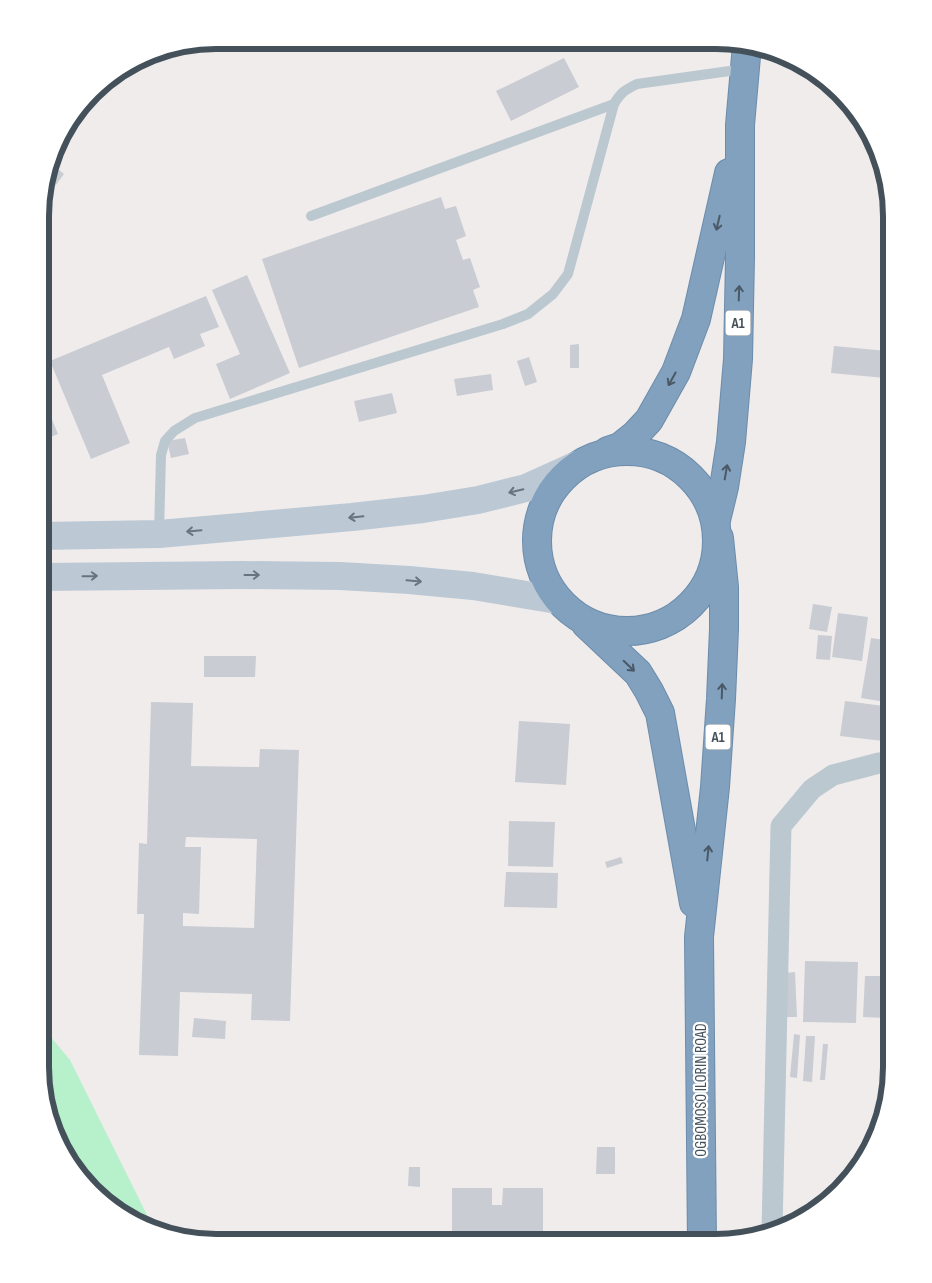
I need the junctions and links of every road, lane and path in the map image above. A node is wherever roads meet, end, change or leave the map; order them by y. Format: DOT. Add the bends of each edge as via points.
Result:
graph roads {
  1 [pos="746,57"];
  2 [pos="614,104"];
  3 [pos="740,125"];
  4 [pos="311,216"];
  5 [pos="587,460"];
  6 [pos="718,529"];
  7 [pos="159,534"];
  8 [pos="49,536"];
  9 [pos="49,577"];
  10 [pos="557,600"];
  11 [pos="581,620"];
  12 [pos="883,763"];
  13 [pos="699,936"];
  14 [pos="772,1225"];
  15 [pos="702,1234"];
  1 -- 2 [label="lane" via="637,84 620,94"];
  1 -- 3 [label="highway, A1"];
  2 -- 4 [label="lane"];
  2 -- 7 [label="lane" via="568,274 553,294 528,314 503,324 195,418 165,441 161,455"];
  3 -- 5 [label="highway, A1, one-way" via="696,319 676,372 649,420 635,435 620,446"];
  6 -- 3 [label="highway, A1, one-way" via="731,442 738,359"];
  5 -- 6 [label="highway" via="623,450 648,452 672,461 692,476 707,497"];
  5 -- 7 [label="street, one-way" via="526,488 478,500 352,517"];
  5 -- 10 [label="highway" via="555,486 540,513 536,543 542,573"];
  6 -- 11 [label="highway" via="714,570 698,598 674,619 644,630 611,631"];
  13 -- 6 [label="highway, A1, one-way" via="721,699 724,587"];
  7 -- 8 [label="street"];
  9 -- 10 [label="street, one-way" via="340,576 464,586"];
  10 -- 11 [label="highway"];
  11 -- 13 [label="highway, A1, one-way" via="638,673 660,713"];
  12 -- 14 [label="street" via="833,775 812,789 781,826"];
  13 -- 15 [label="highway, OGBOMOSO ILORIN ROAD / A1"];
}
